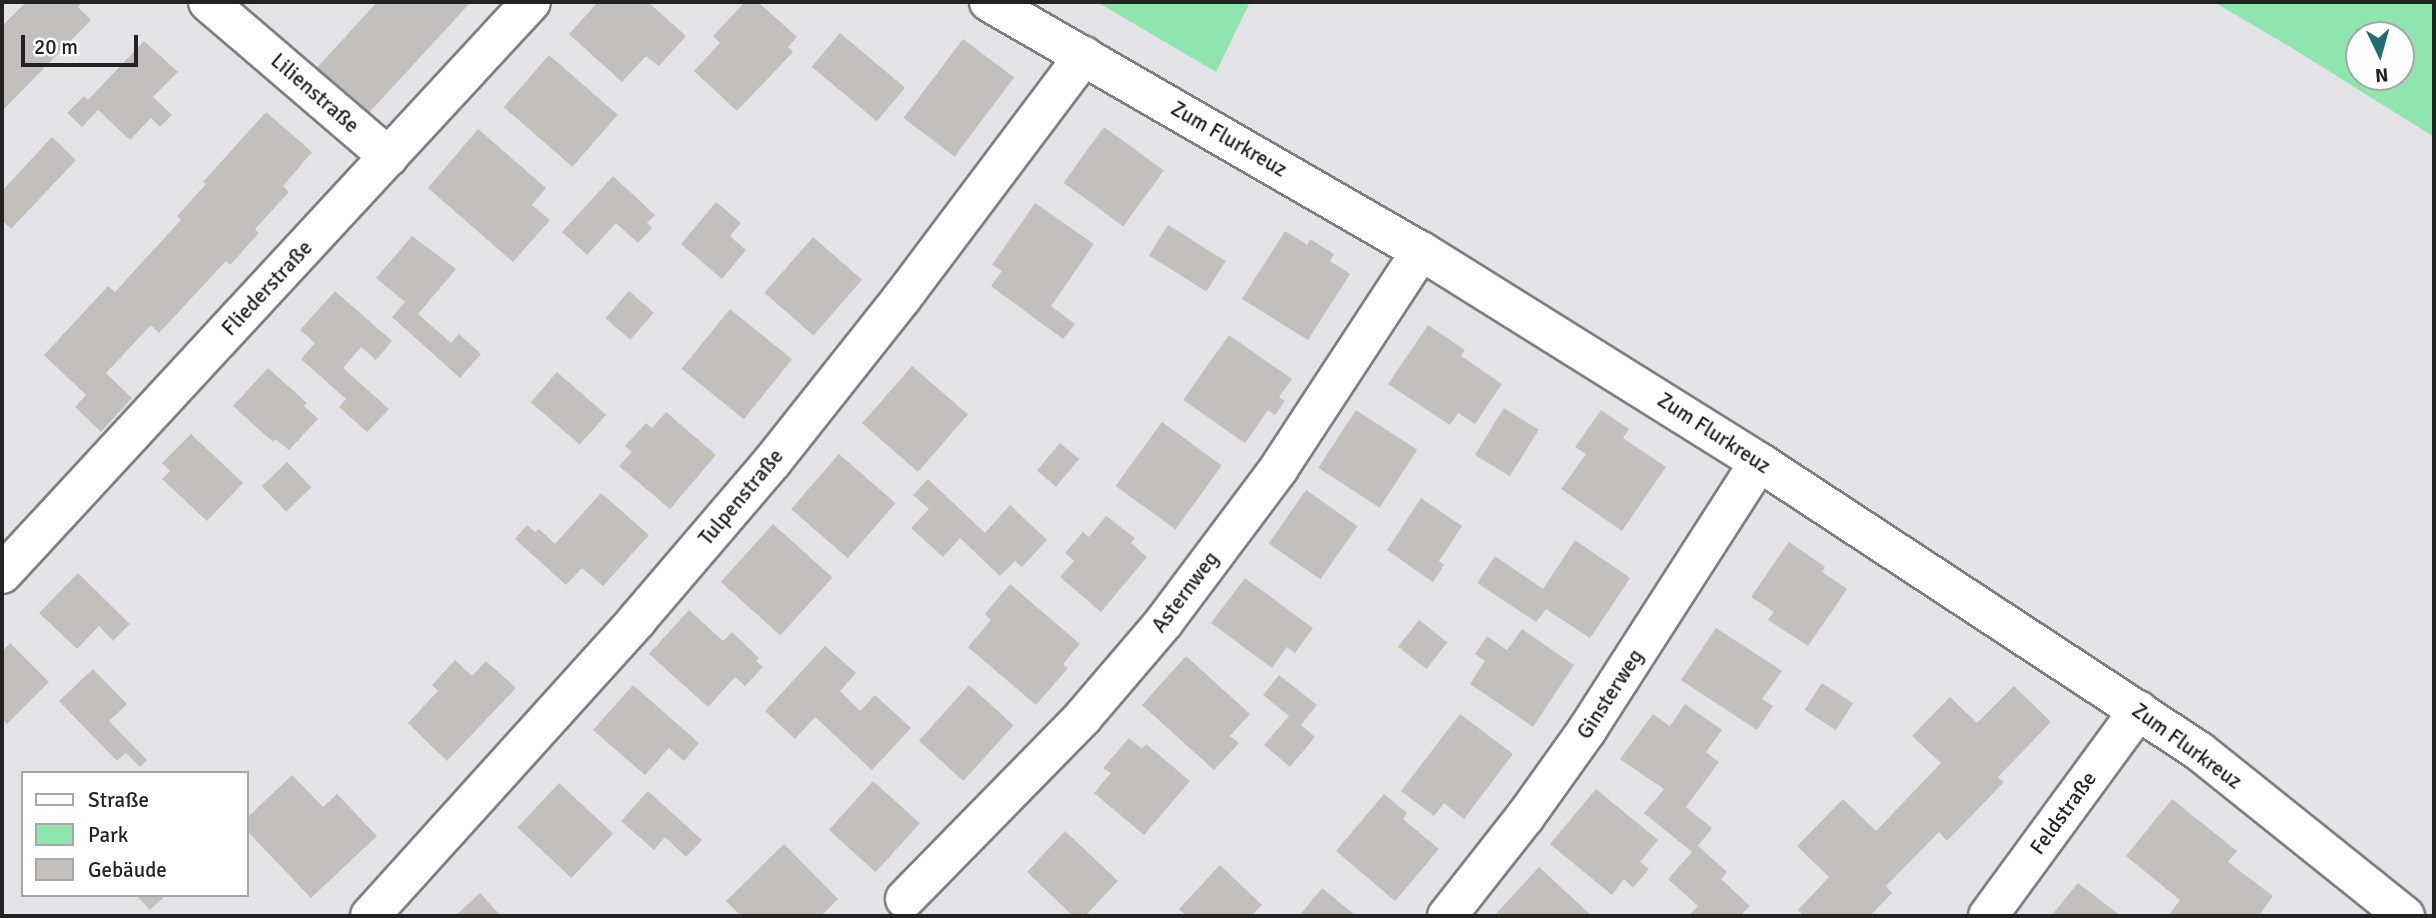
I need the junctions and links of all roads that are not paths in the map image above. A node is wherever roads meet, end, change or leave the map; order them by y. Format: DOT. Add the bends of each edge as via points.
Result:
graph roads {
  1 [pos="208,2"];
  2 [pos="531,2"];
  3 [pos="989,2"];
  4 [pos="1084,56"];
  5 [pos="389,157"];
  6 [pos="1421,251"];
  7 [pos="1759,462"];
  8 [pos="2,574"];
  9 [pos="2139,710"];
  10 [pos="905,900"];
  11 [pos="370,916"];
  12 [pos="1447,916"];
  13 [pos="1988,916"];
  14 [pos="2405,916"];
  1 -- 5 [label="street, Lilienstraße"];
  2 -- 5 [label="street, Fliederstraße"];
  3 -- 4 [label="street, Zum Flurkreuz"];
  4 -- 6 [label="street, Zum Flurkreuz"];
  4 -- 11 [label="street, Tulpenstraße" via="902,298 772,461 628,631"];
  5 -- 8 [label="street, Fliederstraße"];
  6 -- 7 [label="street, Zum Flurkreuz"];
  6 -- 10 [label="street, Asternweg" via="1279,468 1164,622 1083,717"];
  7 -- 9 [label="street, Zum Flurkreuz"];
  7 -- 12 [label="street, Ginsterweg" via="1587,730"];
  9 -- 13 [label="street, Feldstraße"];
  9 -- 14 [label="street, Zum Flurkreuz" via="2209,759"];
}
